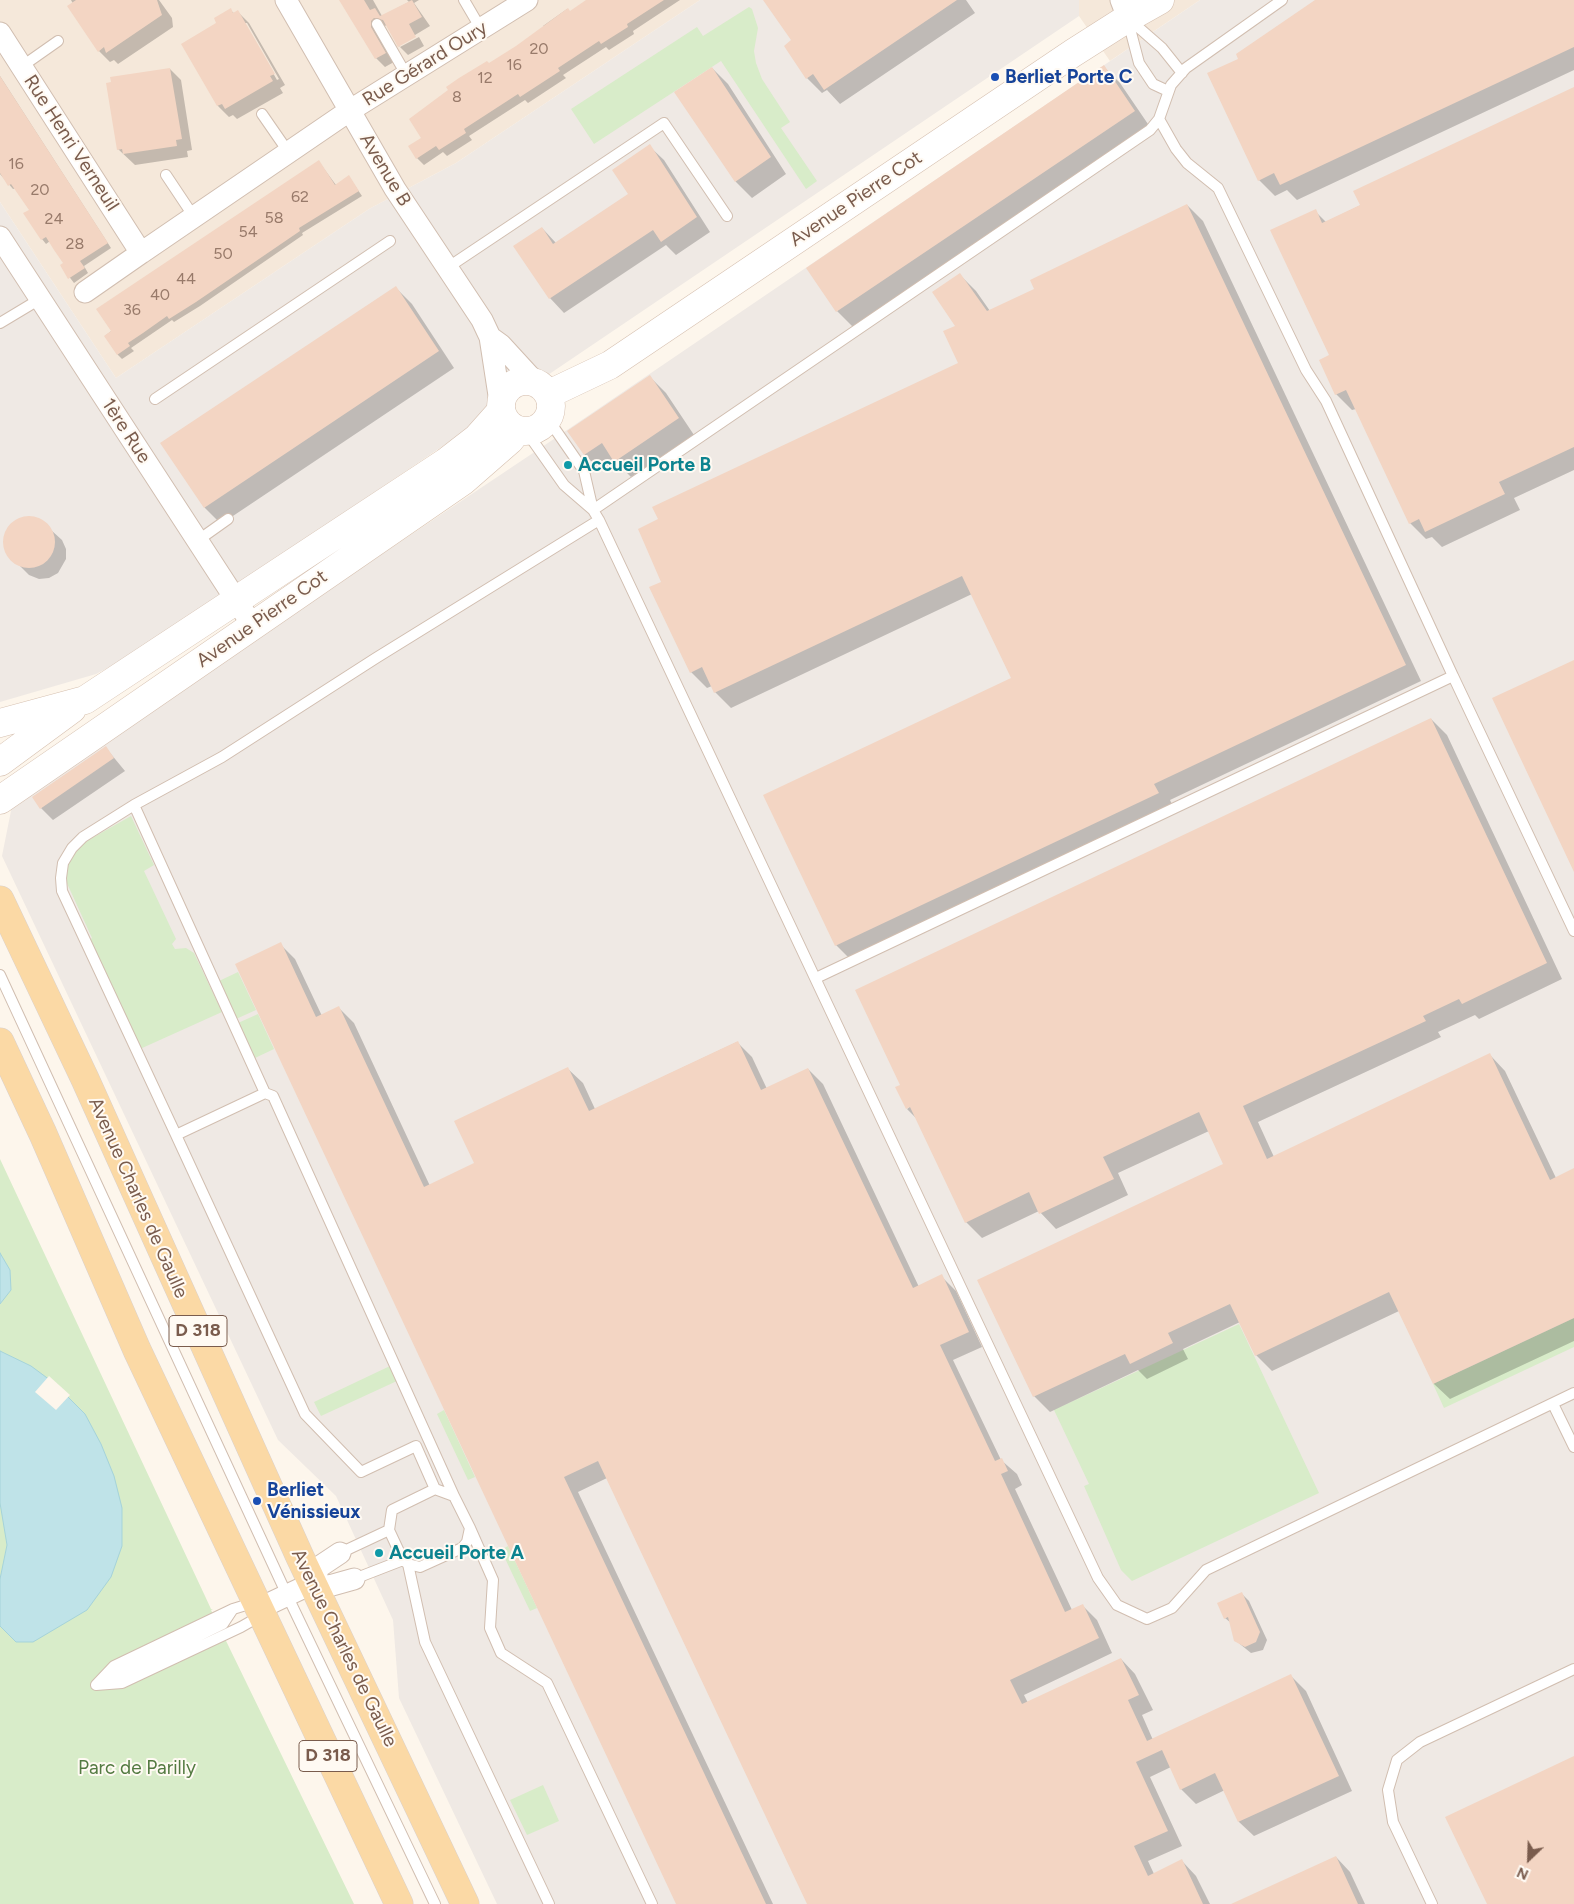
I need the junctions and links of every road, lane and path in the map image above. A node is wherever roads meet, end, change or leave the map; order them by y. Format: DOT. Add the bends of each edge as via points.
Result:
graph roads {
  1 [pos="286,0"];
  2 [pos="464,0"];
  3 [pos="527,0"];
  4 [pos="1160,0"];
  5 [pos="1282,0"];
  6 [pos="1124,9"];
  7 [pos="377,24"];
  8 [pos="481,29"];
  9 [pos="0,33"];
  10 [pos="58,41"];
  11 [pos="21,66"];
  12 [pos="1182,73"];
  13 [pos="407,76"];
  14 [pos="1168,91"];
  15 [pos="349,111"];
  16 [pos="262,114"];
  17 [pos="1159,119"];
  18 [pos="288,153"];
  19 [pos="166,175"];
  20 [pos="727,216"];
  21 [pos="194,217"];
  22 [pos="0,236"];
  23 [pos="390,241"];
  24 [pos="141,253"];
  25 [pos="447,268"];
  26 [pos="84,292"];
  27 [pos="40,299"];
  28 [pos="0,323"];
  29 [pos="490,337"];
  30 [pos="155,398"];
  31 [pos="525,410"];
  32 [pos="593,510"];
  33 [pos="228,519"];
  34 [pos="599,520"];
  35 [pos="197,541"];
  36 [pos="236,601"];
  37 [pos="253,626"];
  38 [pos="1453,676"];
  39 [pos="85,700"];
  40 [pos="0,724"];
  41 [pos="0,762"];
  42 [pos="0,800"];
  43 [pos="134,805"];
  44 [pos="0,900"];
  45 [pos="1574,931"];
  46 [pos="0,975"];
  47 [pos="816,978"];
  48 [pos="0,1042"];
  49 [pos="265,1093"];
  50 [pos="176,1135"];
  51 [pos="1574,1394"];
  52 [pos="1553,1404"];
  53 [pos="1574,1447"];
  54 [pos="435,1489"];
  55 [pos="454,1496"];
  56 [pos="470,1528"];
  57 [pos="389,1530"];
  58 [pos="340,1553"];
  59 [pos="405,1562"];
  60 [pos="354,1579"];
  61 [pos="313,1583"];
  62 [pos="287,1595"];
  63 [pos="260,1608"];
  64 [pos="233,1609"];
  65 [pos="223,1624"];
  66 [pos="241,1627"];
  67 [pos="1574,1669"];
  68 [pos="96,1685"];
  69 [pos="399,1904"];
  70 [pos="435,1904"];
  71 [pos="465,1904"];
  72 [pos="549,1904"];
  73 [pos="652,1904"];
  74 [pos="1432,1904"];
  1 -- 15 [label="street, Avenue B"];
  2 -- 8 [label="lane"];
  3 -- 8 [label="street, Rue Gérard Oury"];
  4 -- 6 [label="street, Avenue Pierre Cot"];
  5 -- 12 [label="lane" via="1199,57"];
  6 -- 12 [label="lane"];
  6 -- 14 [label="lane" via="1139,63 1153,84"];
  6 -- 31 [label="street, Avenue Pierre Cot" via="610,365"];
  7 -- 13 [label="lane"];
  8 -- 13 [label="street, Rue Gérard Oury"];
  9 -- 11 [label="street, Rue Henri Verneuil"];
  10 -- 11 [label="lane"];
  11 -- 24 [label="street, Rue Henri Verneuil"];
  12 -- 14 [label="lane"];
  13 -- 15 [label="street, Rue Gérard Oury"];
  14 -- 17 [label="lane"];
  15 -- 18 [label="street"];
  15 -- 25 [label="street, Avenue B"];
  16 -- 18 [label="lane"];
  17 -- 32 [label="lane" via="1150,130"];
  17 -- 38 [label="lane" via="1187,163 1218,188 1306,370 1326,401"];
  18 -- 21 [label="street"];
  19 -- 21 [label="lane"];
  20 -- 25 [label="lane" via="664,123"];
  21 -- 24 [label="street"];
  22 -- 27 [label="street, 1ère Rue"];
  23 -- 30 [label="lane"];
  24 -- 26 [label="street"];
  25 -- 29 [label="street, Avenue B"];
  27 -- 28 [label="lane"];
  27 -- 35 [label="street, 1ère Rue"];
  29 -- 31 [label="street, Avenue B"];
  29 -- 31 [label="street, Avenue B" via="501,344"];
  31 -- 32 [label="lane" via="564,485"];
  31 -- 32 [label="lane" via="584,471"];
  31 -- 36 [label="street, Avenue Pierre Cot" via="476,438 446,462"];
  31 -- 37 [label="street, Avenue Pierre Cot" via="510,440 463,481"];
  32 -- 34 [label="lane"];
  33 -- 35 [label="lane"];
  34 -- 43 [label="lane" via="222,757"];
  34 -- 47 [label="lane"];
  35 -- 36 [label="street, 1ère Rue"];
  36 -- 37 [label="street, 1ère Rue"];
  36 -- 39 [label="street, Avenue Pierre Cot"];
  37 -- 42 [label="street, Avenue Pierre Cot"];
  38 -- 45 [label="lane"];
  38 -- 47 [label="lane"];
  39 -- 40 [label="street, Avenue Pierre Cot"];
  39 -- 41 [label="street, Avenue Pierre Cot"];
  43 -- 49 [label="lane"];
  43 -- 50 [label="lane" via="83,837 72,848 63,863 62,890"];
  44 -- 61 [label="main road, Avenue Charles de Gaulle / D 318" via="58,1020"];
  46 -- 62 [label="lane"];
  47 -- 52 [label="lane" via="1098,1578 1117,1605 1148,1619 1172,1608 1206,1570"];
  48 -- 63 [label="main road, D 318" via="137,1350"];
  49 -- 50 [label="lane"];
  49 -- 55 [label="lane" via="273,1096"];
  50 -- 54 [label="lane" via="305,1414 361,1472 416,1446"];
  51 -- 52 [label="lane"];
  52 -- 53 [label="lane"];
  54 -- 55 [label="lane"];
  54 -- 57 [label="lane" via="392,1510"];
  55 -- 56 [label="lane"];
  56 -- 59 [label="lane" via="462,1548 420,1568"];
  56 -- 73 [label="lane" via="493,1580 490,1628 501,1653 547,1683"];
  57 -- 58 [label="lane"];
  57 -- 59 [label="lane"];
  58 -- 61 [label="street" via="318,1567"];
  59 -- 60 [label="lane"];
  59 -- 72 [label="lane" via="425,1642"];
  60 -- 61 [label="street" via="329,1586"];
  61 -- 62 [label="street"];
  61 -- 71 [label="main road, Avenue Charles de Gaulle / D 318"];
  62 -- 63 [label="street"];
  62 -- 70 [label="lane"];
  63 -- 64 [label="lane" via="246,1605"];
  63 -- 66 [label="lane" via="255,1619"];
  63 -- 69 [label="main road, D 318"];
  64 -- 65 [label="lane"];
  64 -- 68 [label="lane" via="114,1666"];
  65 -- 66 [label="lane"];
  65 -- 68 [label="lane"];
  66 -- 68 [label="lane" via="122,1684"];
  67 -- 74 [label="lane" via="1420,1742 1397,1760 1388,1790 1393,1822"];
}
